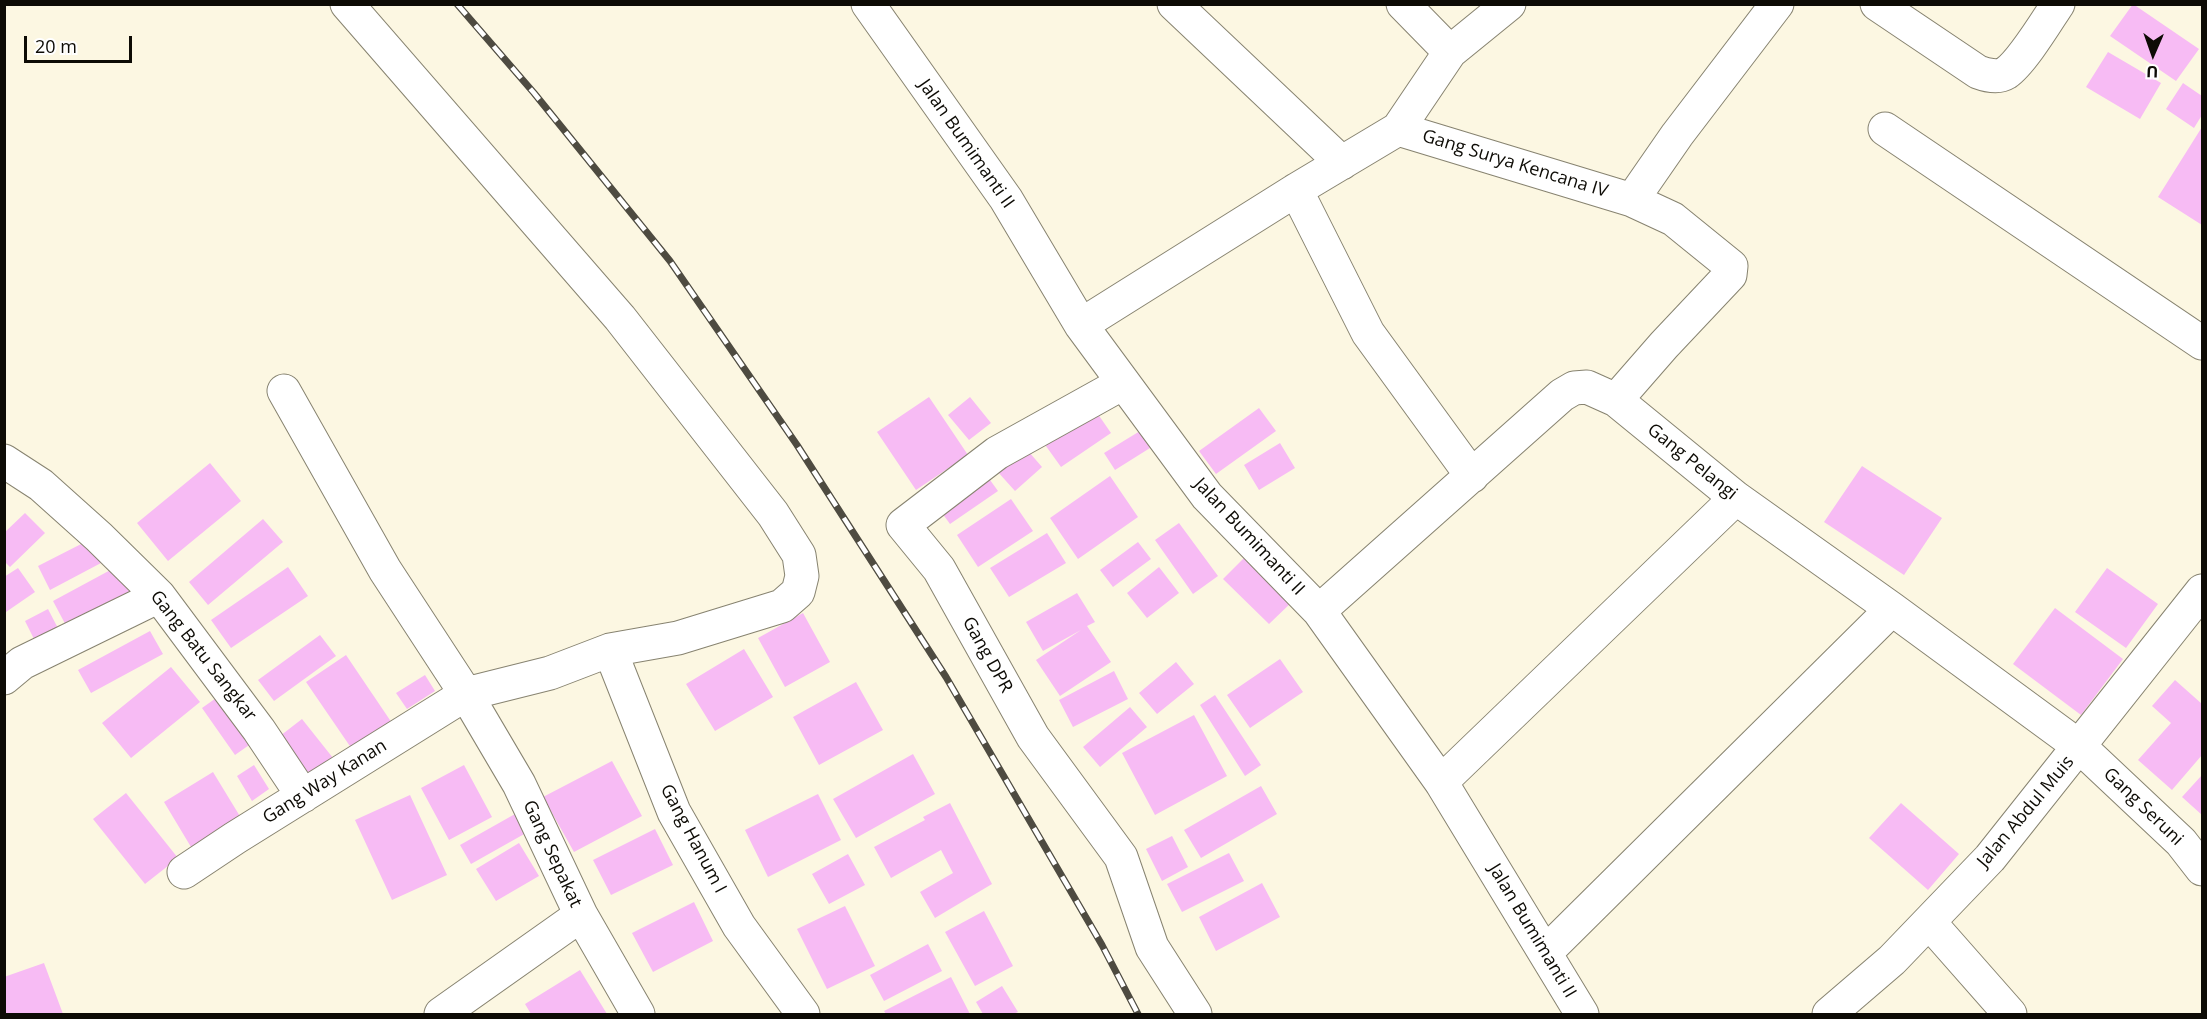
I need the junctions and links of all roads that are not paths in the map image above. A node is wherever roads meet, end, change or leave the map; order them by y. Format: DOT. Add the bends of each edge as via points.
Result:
graph roads {
  1 [pos="347,4"];
  2 [pos="868,4"];
  3 [pos="1174,4"];
  4 [pos="1403,4"];
  5 [pos="1509,4"];
  6 [pos="1777,4"];
  7 [pos="1877,4"];
  8 [pos="2058,4"];
  9 [pos="1450,52"];
  10 [pos="1398,129"];
  11 [pos="1885,129"];
  12 [pos="1342,163"];
  13 [pos="1296,190"];
  14 [pos="1632,200"];
  15 [pos="1080,325"];
  16 [pos="2202,343"];
  17 [pos="1123,382"];
  18 [pos="284,391"];
  19 [pos="1616,400"];
  20 [pos="4,461"];
  21 [pos="1472,476"];
  22 [pos="1736,498"];
  23 [pos="2202,591"];
  24 [pos="159,596"];
  25 [pos="1893,609"];
  26 [pos="1319,611"];
  27 [pos="610,650"];
  28 [pos="4,678"];
  29 [pos="466,694"];
  30 [pos="2080,747"];
  31 [pos="1441,782"];
  32 [pos="303,796"];
  33 [pos="2202,868"];
  34 [pos="184,872"];
  35 [pos="580,915"];
  36 [pos="1929,922"];
  37 [pos="1545,953"];
  38 [pos="441,1014"];
  39 [pos="638,1014"];
  40 [pos="803,1014"];
  41 [pos="1195,1014"];
  42 [pos="1582,1014"];
  43 [pos="1829,1014"];
  44 [pos="2010,1014"];
  1 -- 27 [label="street, Gang Way Kanan" via="620,318 773,514 799,555 802,576 798,592 782,606 678,638"];
  2 -- 15 [label="street, Jalan Bumimanti II" via="1006,199"];
  3 -- 12 [label="street"];
  4 -- 9 [label="street"];
  5 -- 9 [label="street"];
  6 -- 14 [label="street, Gang Surya Kencana IV"];
  7 -- 8 [label="street" via="1988,76 2004,74 2017,62"];
  9 -- 10 [label="street"];
  10 -- 12 [label="street"];
  10 -- 14 [label="street, Gang Surya Kencana IV"];
  11 -- 16 [label="street"];
  12 -- 13 [label="street"];
  13 -- 15 [label="street"];
  13 -- 21 [label="street" via="1368,333"];
  14 -- 19 [label="street, Gang Surya Kencana IV" via="1673,219 1726,275"];
  15 -- 17 [label="street, Jalan Bumimanti II"];
  17 -- 26 [label="street, Jalan Bumimanti II" via="1207,496"];
  17 -- 41 [label="street, Gang DPR" via="997,453 903,525 939,569 1033,737 1120,857 1152,947"];
  18 -- 29 [label="street" via="385,570"];
  19 -- 21 [label="street, Gang Pelangi" via="1587,387 1574,388"];
  19 -- 22 [label="street, Gang Pelangi"];
  20 -- 24 [label="street, Gang Batu Sangkar" via="41,485"];
  21 -- 26 [label="street, Gang Pelangi"];
  22 -- 25 [label="street, Gang Pelangi"];
  22 -- 31 [label="street"];
  23 -- 30 [label="street, Jalan Abdul Muis"];
  24 -- 28 [label="street" via="22,663"];
  24 -- 32 [label="street, Gang Batu Sangkar"];
  25 -- 30 [label="street, Gang Pelangi"];
  25 -- 37 [label="street"];
  26 -- 31 [label="street, Jalan Bumimanti II"];
  27 -- 29 [label="street, Gang Way Kanan" via="550,673"];
  27 -- 40 [label="street, Gang Hanum I" via="674,812 739,926"];
  29 -- 32 [label="street, Gang Way Kanan"];
  29 -- 35 [label="street, Gang Sepakat" via="519,784"];
  30 -- 33 [label="street, Gang Seruni" via="2181,842"];
  30 -- 36 [label="street, Jalan Abdul Muis" via="1990,858"];
  31 -- 37 [label="street, Jalan Bumimanti II"];
  32 -- 34 [label="street, Gang Way Kanan"];
  35 -- 38 [label="street"];
  35 -- 39 [label="street, Gang Sepakat"];
  36 -- 43 [label="street, Jalan Abdul Muis"];
  36 -- 44 [label="street"];
  37 -- 42 [label="street, Jalan Bumimanti II"];
}
